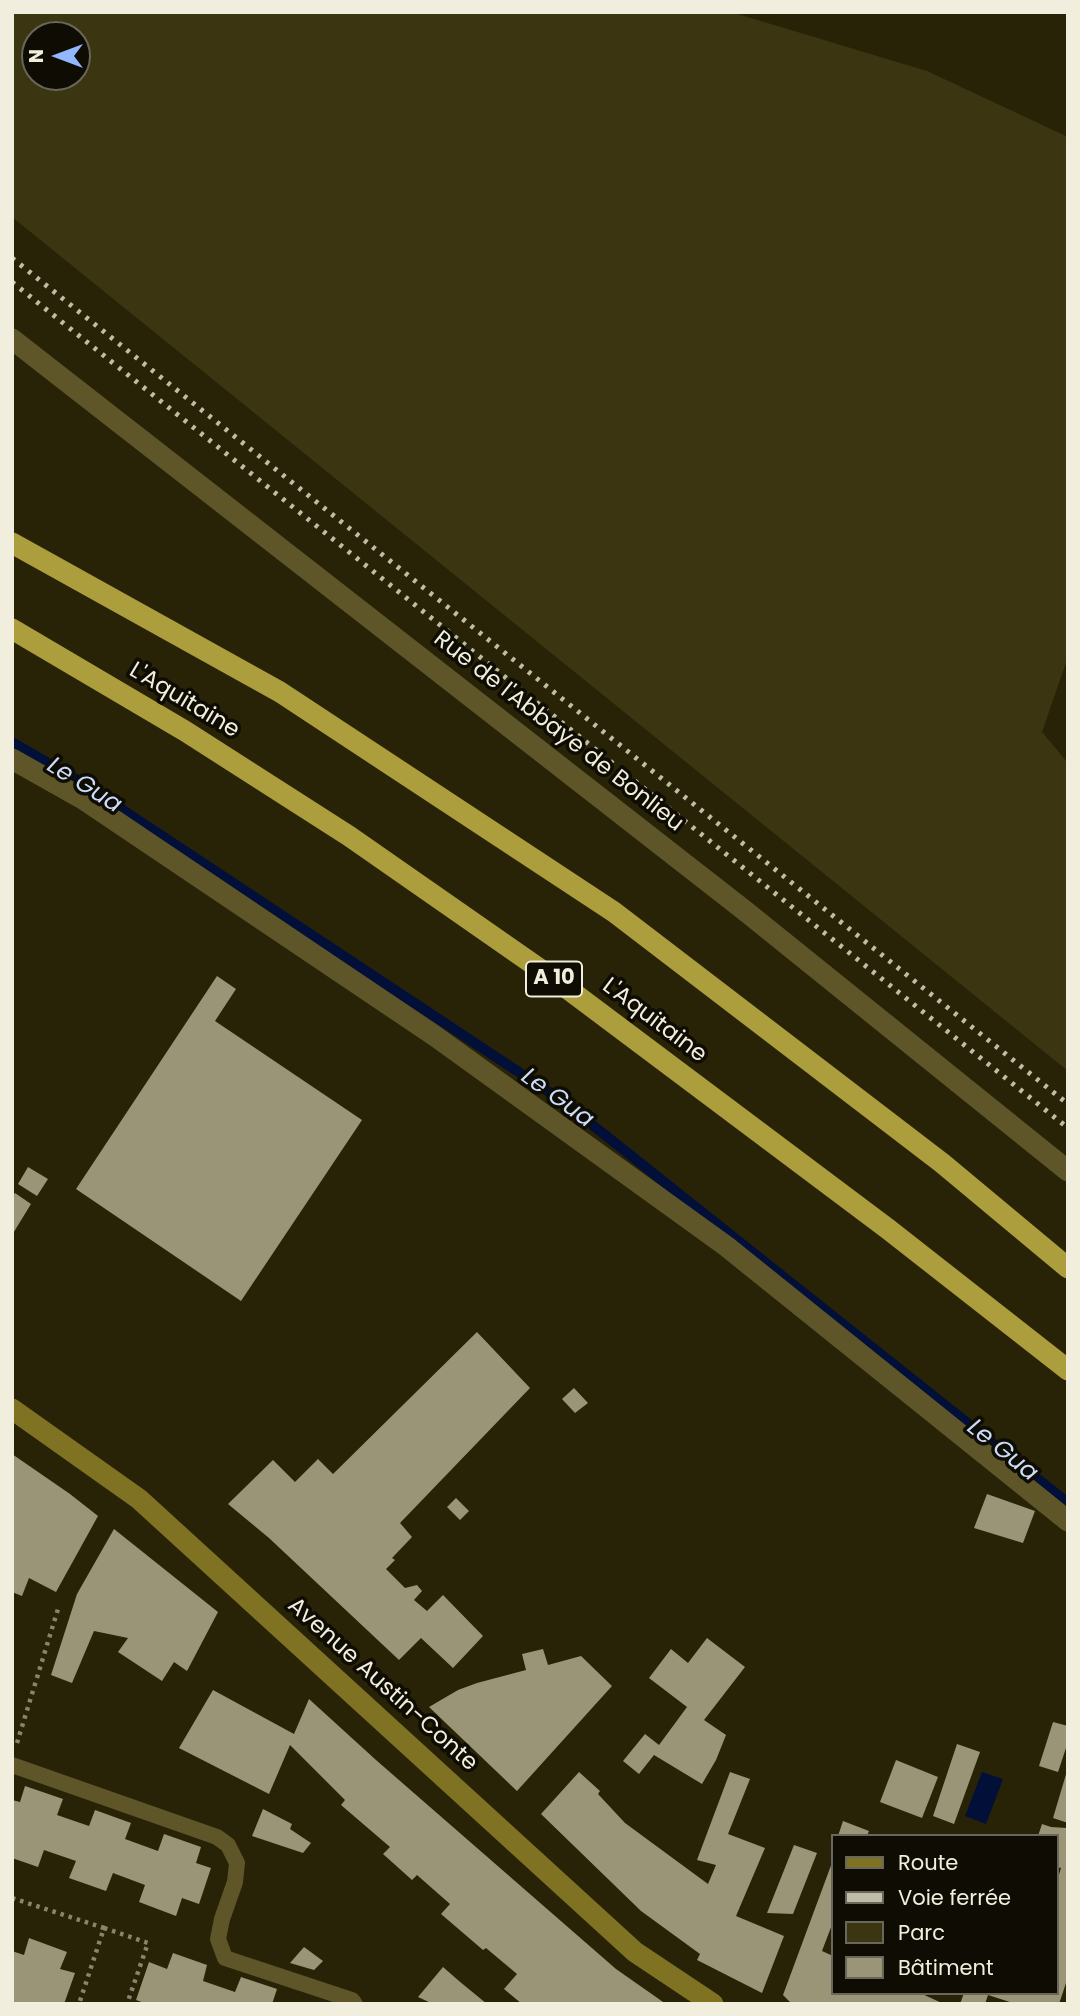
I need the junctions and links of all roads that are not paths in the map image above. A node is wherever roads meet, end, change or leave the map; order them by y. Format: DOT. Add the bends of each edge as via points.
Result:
graph roads {
  1 [pos="12,339"];
  2 [pos="12,543"];
  3 [pos="12,629"];
  4 [pos="12,760"];
  5 [pos="1068,1171"];
  6 [pos="1068,1268"];
  7 [pos="1068,1370"];
  8 [pos="12,1409"];
  9 [pos="1068,1521"];
  10 [pos="12,1765"];
  11 [pos="355,2004"];
  12 [pos="713,2004"];
  1 -- 5 [label="street, Rue de l'Abbaye de Bonlieu" via="733,902"];
  2 -- 6 [label="highway" via="280,692 614,912 942,1163"];
  3 -- 7 [label="highway, L'Aquitaine / A 10" via="185,731 349,836 560,983"];
  4 -- 9 [label="street" via="83,799 435,1036 726,1246"];
  8 -- 12 [label="main road, Avenue Austin-Conte" via="139,1499 635,1952"];
  10 -- 11 [label="lane" via="217,1837 228,1845 237,1863 218,1940 225,1958"];
}
